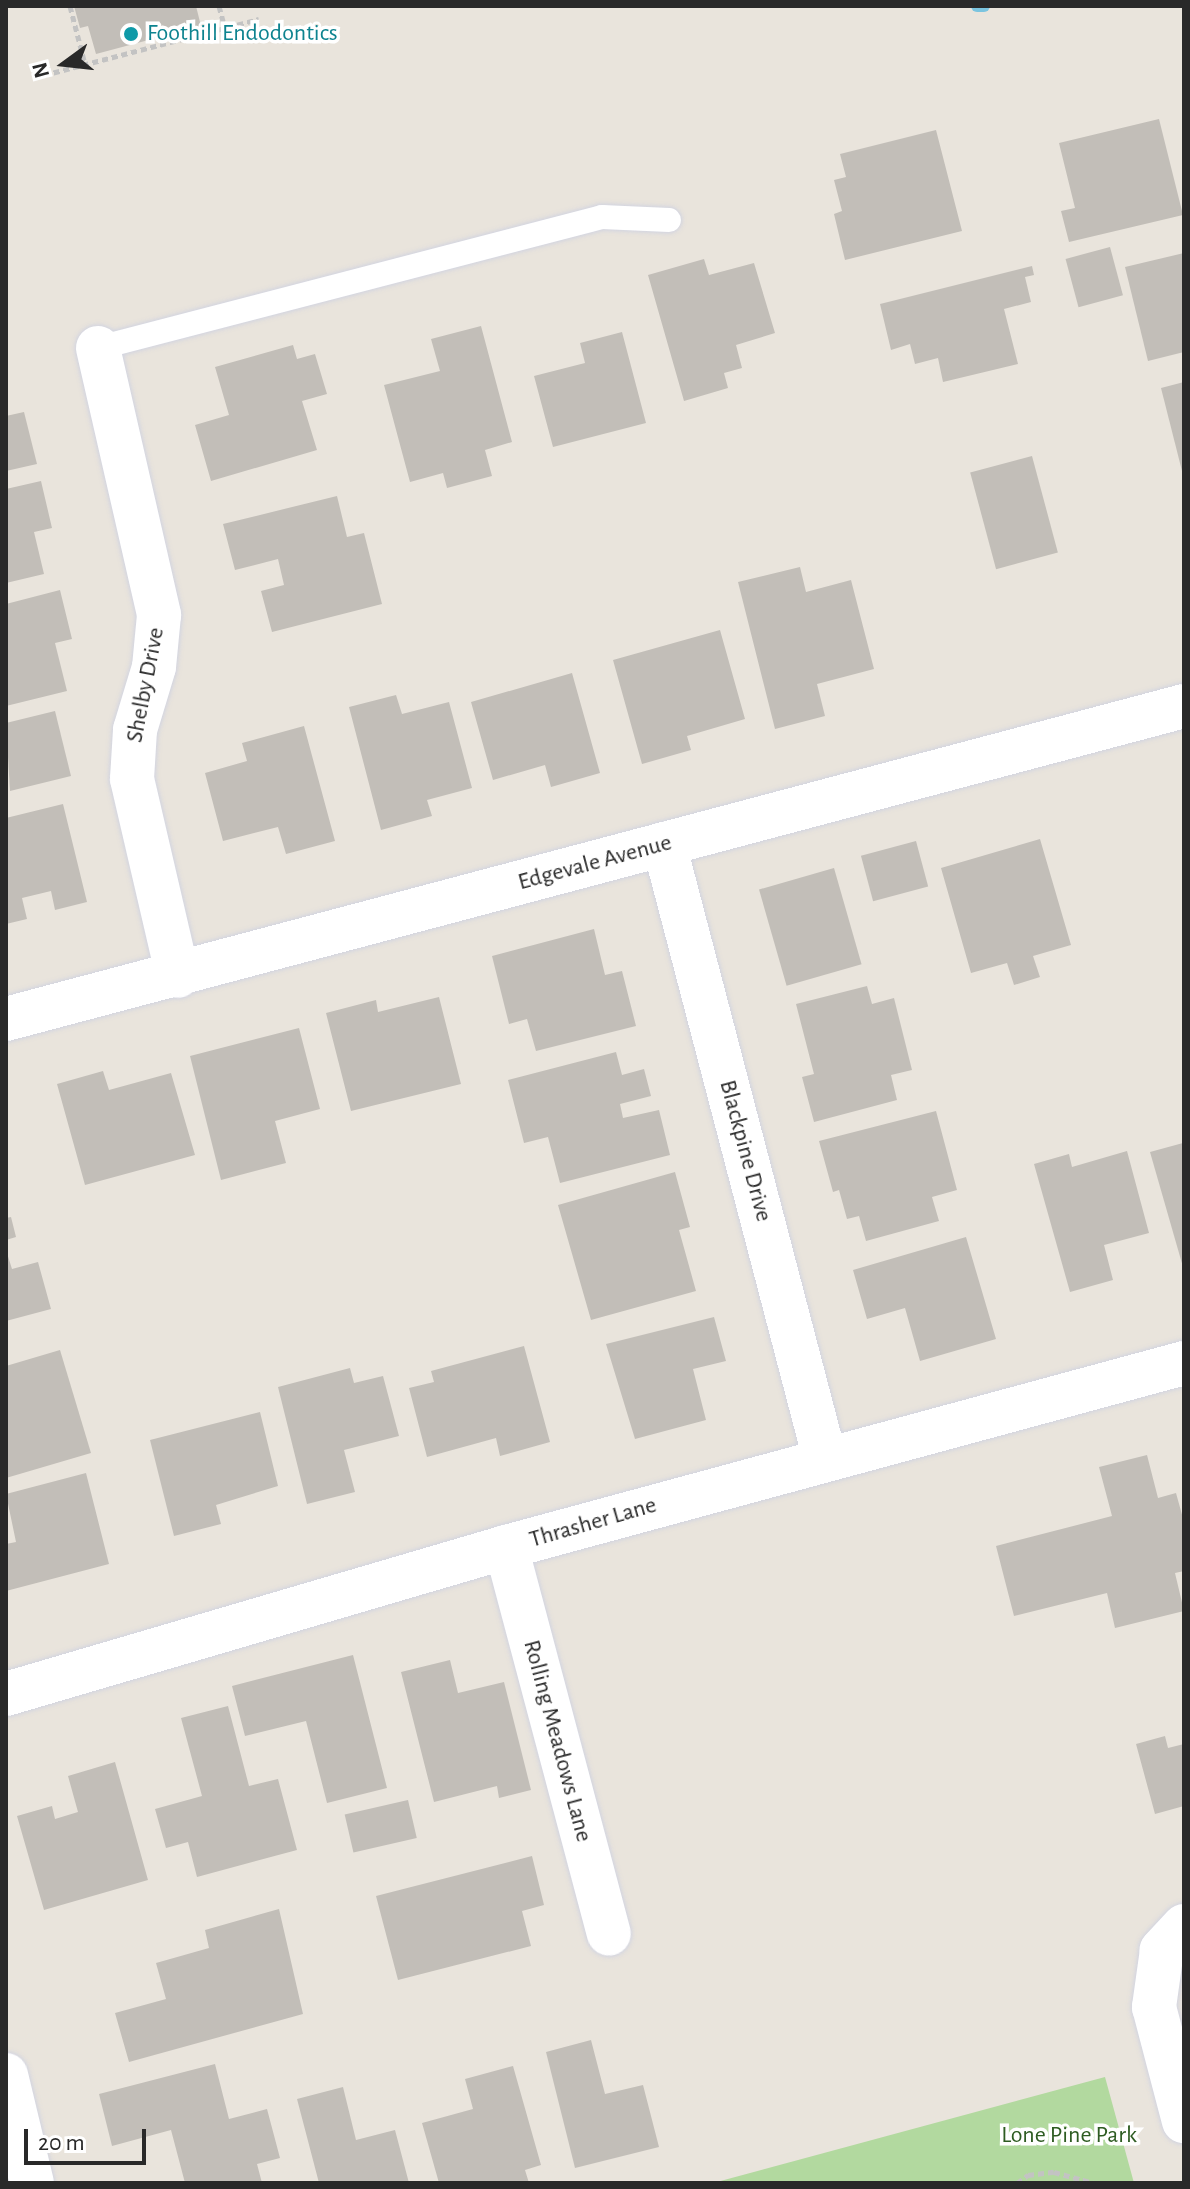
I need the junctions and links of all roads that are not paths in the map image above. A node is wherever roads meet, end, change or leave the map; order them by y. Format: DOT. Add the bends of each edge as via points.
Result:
graph roads {
  1 [pos="669,220"];
  2 [pos="98,348"];
  3 [pos="1184,706"];
  4 [pos="664,844"];
  5 [pos="178,976"];
  6 [pos="6,1019"];
  7 [pos="1184,1363"];
  8 [pos="825,1459"];
  9 [pos="506,1547"];
  10 [pos="6,1694"];
  11 [pos="1184,1926"];
  12 [pos="609,1934"];
  13 [pos="6,2075"];
  14 [pos="1184,2121"];
  15 [pos="32,2183"];
  1 -- 2 [label="lane" via="602,217"];
  2 -- 5 [label="street, Shelby Drive" via="159,615 154,667 135,730 132,779"];
  3 -- 4 [label="street, Edgevale Avenue"];
  4 -- 5 [label="street, Edgevale Avenue"];
  4 -- 8 [label="street, Blackpine Drive"];
  5 -- 6 [label="street, Edgevale Avenue"];
  7 -- 8 [label="street, Thrasher Lane"];
  8 -- 9 [label="street, Thrasher Lane"];
  9 -- 10 [label="street, Thrasher Lane"];
  9 -- 12 [label="street, Rolling Meadows Lane"];
  11 -- 14 [label="street" via="1162,1950 1154,2007"];
  13 -- 15 [label="street"];
}
